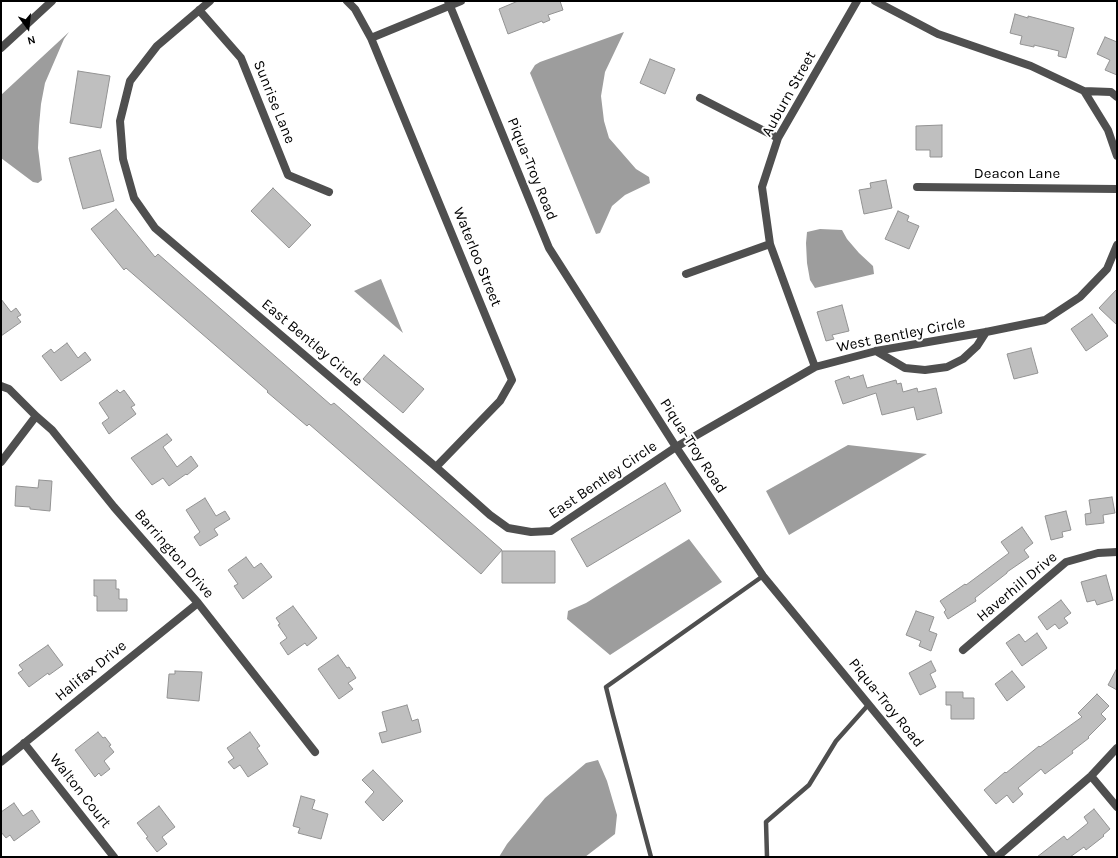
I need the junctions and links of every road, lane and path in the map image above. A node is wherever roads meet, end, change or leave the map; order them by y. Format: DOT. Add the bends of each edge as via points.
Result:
graph roads {
  1 [pos="52,1"];
  2 [pos="210,1"];
  3 [pos="347,1"];
  4 [pos="461,1"];
  5 [pos="857,1"];
  6 [pos="875,1"];
  7 [pos="449,3"];
  8 [pos="199,10"];
  9 [pos="371,38"];
  10 [pos="1,48"];
  11 [pos="1084,91"];
  12 [pos="1117,97"];
  13 [pos="700,98"];
  14 [pos="778,138"];
  15 [pos="1117,156"];
  16 [pos="917,187"];
  17 [pos="1117,189"];
  18 [pos="328,192"];
  19 [pos="770,244"];
  20 [pos="1117,245"];
  21 [pos="686,274"];
  22 [pos="986,332"];
  23 [pos="876,351"];
  24 [pos="815,367"];
  25 [pos="1,386"];
  26 [pos="36,416"];
  27 [pos="676,448"];
  28 [pos="1,462"];
  29 [pos="436,467"];
  30 [pos="1117,552"];
  31 [pos="763,576"];
  32 [pos="198,603"];
  33 [pos="963,650"];
  34 [pos="869,704"];
  35 [pos="24,743"];
  36 [pos="1117,748"];
  37 [pos="315,752"];
  38 [pos="1,762"];
  39 [pos="1091,776"];
  40 [pos="1117,807"];
  41 [pos="114,857"];
  42 [pos="652,857"];
  43 [pos="767,857"];
  44 [pos="995,857"];
  1 -- 10 [label="street"];
  2 -- 8 [label="street, East Bentley Circle"];
  3 -- 9 [label="street" via="355,9"];
  4 -- 7 [label="street"];
  5 -- 14 [label="street, Auburn Street"];
  6 -- 11 [label="street" via="938,34 1031,66"];
  7 -- 9 [label="street"];
  7 -- 27 [label="street, Piqua-Troy Road" via="549,248"];
  8 -- 18 [label="street, Sunrise Lane" via="241,58 288,175"];
  8 -- 29 [label="street, East Bentley Circle" via="157,46 130,81 120,121 123,159 134,198 155,228"];
  9 -- 29 [label="street, Waterloo Street" via="512,380 500,401"];
  11 -- 12 [label="street" via="1112,92"];
  11 -- 15 [label="street" via="1108,130"];
  13 -- 14 [label="street"];
  14 -- 19 [label="street, Auburn Street" via="762,187"];
  16 -- 17 [label="street, Deacon Lane"];
  19 -- 21 [label="street"];
  19 -- 24 [label="street, Auburn Street"];
  20 -- 22 [label="street, West Bentley Circle" via="1106,269 1080,297 1045,320"];
  22 -- 23 [label="street, West Bentley Circle"];
  22 -- 23 [label="street" via="977,346 963,359 947,367 925,370 905,368"];
  23 -- 24 [label="street, West Bentley Circle"];
  24 -- 27 [label="street, West Bentley Circle"];
  25 -- 26 [label="street, Barrington Drive" via="9,389"];
  26 -- 28 [label="street"];
  26 -- 32 [label="street, Barrington Drive" via="52,430 114,507"];
  27 -- 29 [label="street, East Bentley Circle" via="551,531 531,532 508,528"];
  27 -- 31 [label="street, Piqua-Troy Road"];
  30 -- 33 [label="street, Haverhill Drive" via="1098,553 1066,562"];
  31 -- 34 [label="street, Piqua-Troy Road"];
  31 -- 42 [label="lane" via="606,686"];
  32 -- 35 [label="street, Halifax Drive"];
  32 -- 37 [label="street, Barrington Drive"];
  34 -- 43 [label="lane" via="836,740 809,785 766,822"];
  34 -- 44 [label="street, Piqua-Troy Road"];
  35 -- 38 [label="street, Halifax Drive"];
  35 -- 41 [label="street, Walton Court"];
  36 -- 39 [label="street"];
  39 -- 40 [label="street"];
  39 -- 44 [label="street"];
}
